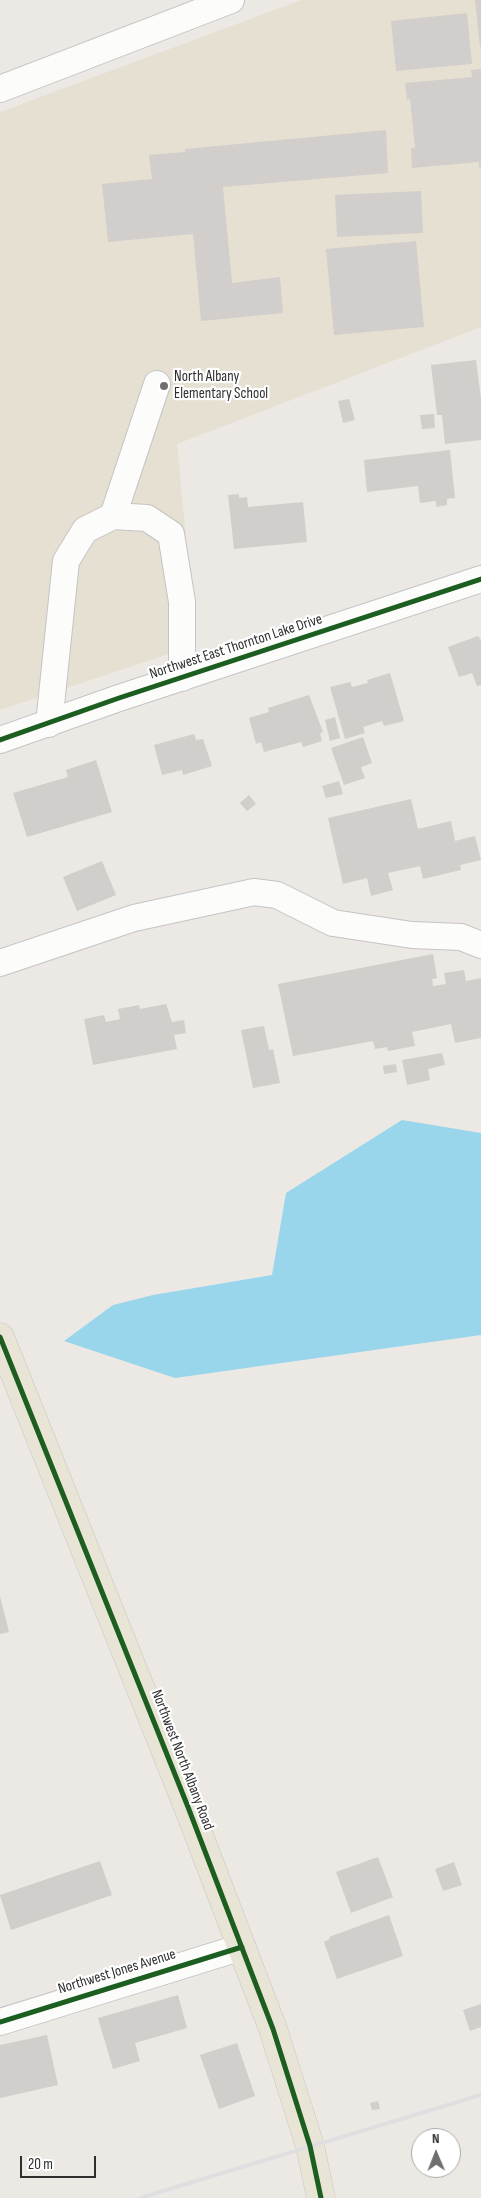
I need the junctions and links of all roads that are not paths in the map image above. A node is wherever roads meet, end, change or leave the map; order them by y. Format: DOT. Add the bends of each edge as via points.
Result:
graph roads {
  1 [pos="230,0"];
  2 [pos="0,89"];
  3 [pos="157,384"];
  4 [pos="113,516"];
  5 [pos="481,579"];
  6 [pos="182,678"];
  7 [pos="49,724"];
  8 [pos="0,740"];
  9 [pos="481,945"];
  10 [pos="0,963"];
  11 [pos="0,1337"];
  12 [pos="242,1946"];
  13 [pos="0,2022"];
  14 [pos="321,2198"];
  1 -- 2 [label="street"];
  3 -- 4 [label="street"];
  4 -- 6 [label="street" via="147,518 171,534 182,602"];
  4 -- 7 [label="street" via="85,530 66,561"];
  5 -- 6 [label="street, Northwest East Thornton Lake Drive"];
  6 -- 7 [label="street, Northwest East Thornton Lake Drive"];
  7 -- 8 [label="street, Northwest East Thornton Lake Drive"];
  9 -- 10 [label="street" via="461,937 412,935 333,923 277,895 254,892 134,918"];
  11 -- 12 [label="main road, Northwest North Albany Road"];
  12 -- 13 [label="street, Northwest Jones Avenue"];
  12 -- 14 [label="main road, Northwest North Albany Road" via="292,2086"];
}
